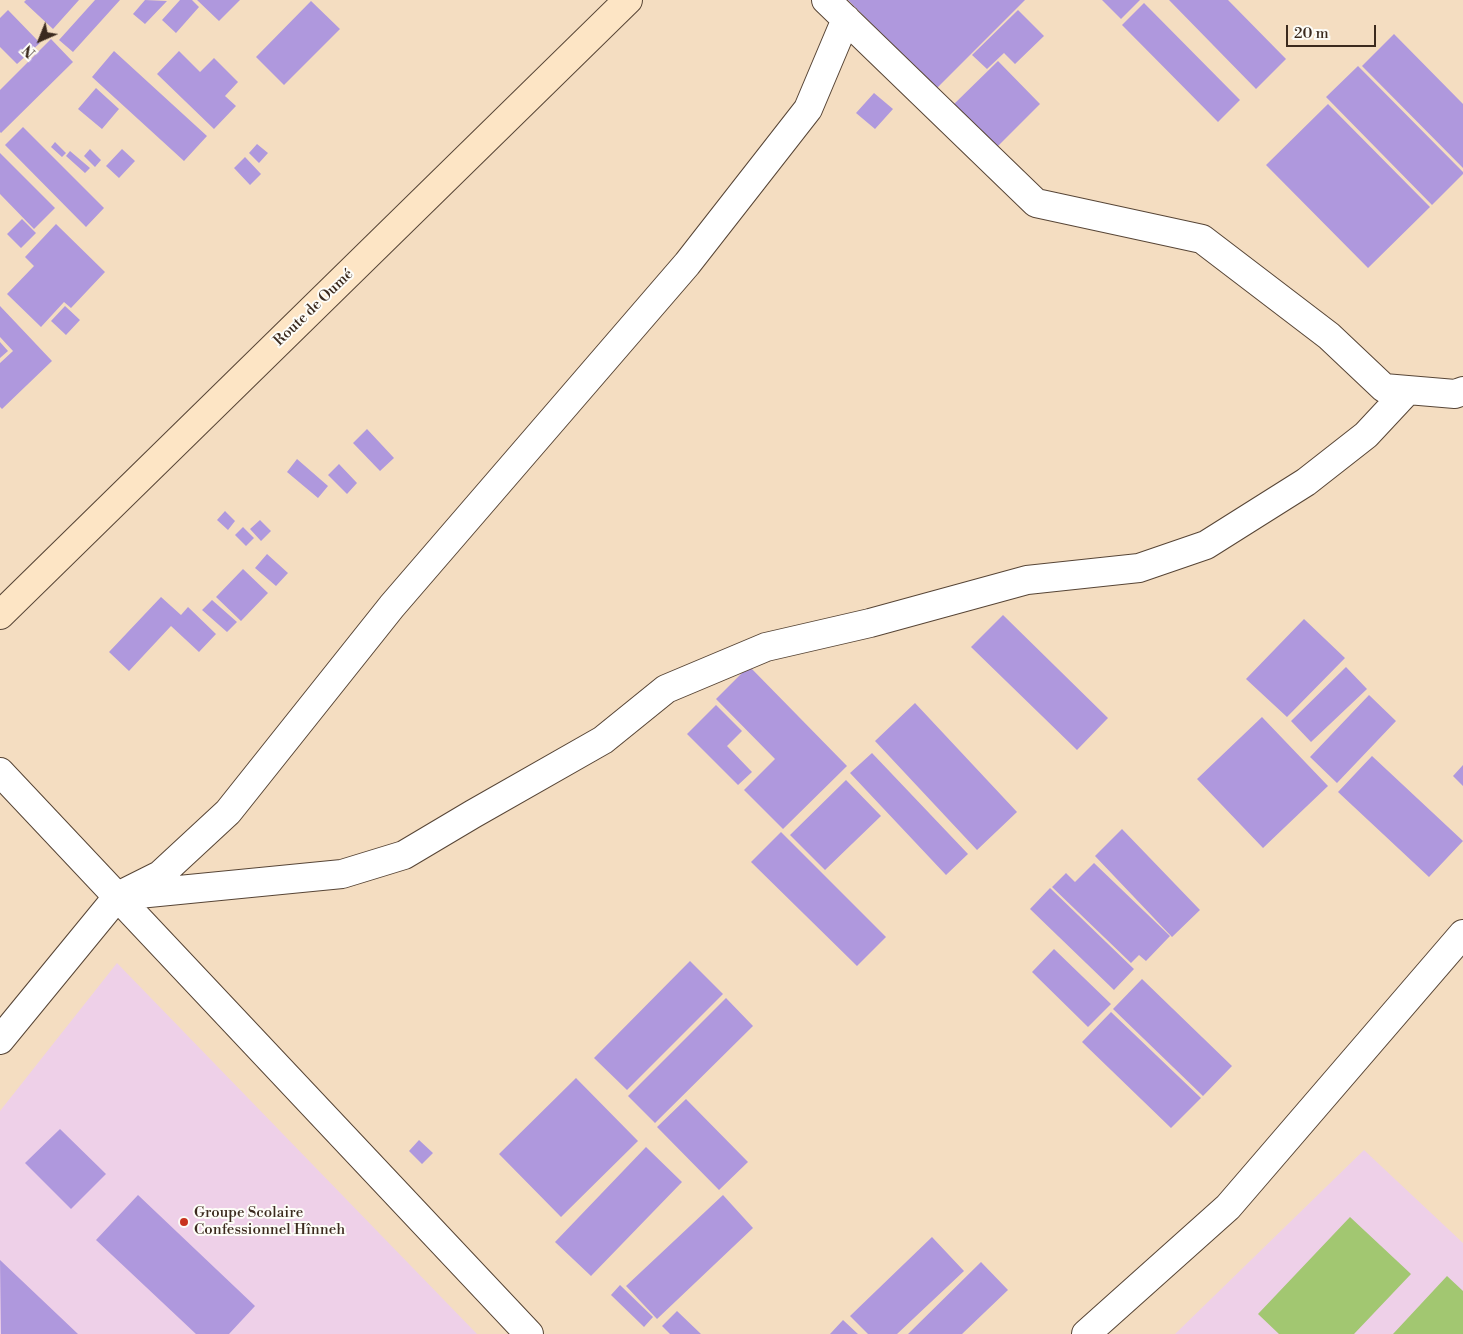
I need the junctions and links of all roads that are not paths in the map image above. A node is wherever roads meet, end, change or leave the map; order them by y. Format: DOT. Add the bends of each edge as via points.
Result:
graph roads {
  1 [pos="628,0"];
  2 [pos="826,0"];
  3 [pos="846,19"];
  4 [pos="1408,390"];
  5 [pos="1463,391"];
  6 [pos="0,615"];
  7 [pos="0,772"];
  8 [pos="118,896"];
  9 [pos="1463,934"];
  10 [pos="0,1040"];
  11 [pos="529,1334"];
  12 [pos="1086,1334"];
  1 -- 6 [label="main road, Route de Oumé"];
  2 -- 3 [label="street"];
  3 -- 4 [label="street" via="1036,203 1202,239 1329,336 1384,388"];
  3 -- 8 [label="street" via="808,110 687,264 392,606 228,812 160,875"];
  4 -- 5 [label="street" via="1455,394"];
  4 -- 8 [label="street" via="1366,435 1306,482 1206,545 1139,568 1027,580 870,624 766,647 666,689 603,740 404,856 342,874"];
  7 -- 8 [label="street"];
  8 -- 10 [label="street"];
  8 -- 11 [label="street"];
  9 -- 12 [label="street" via="1228,1207"];
}
